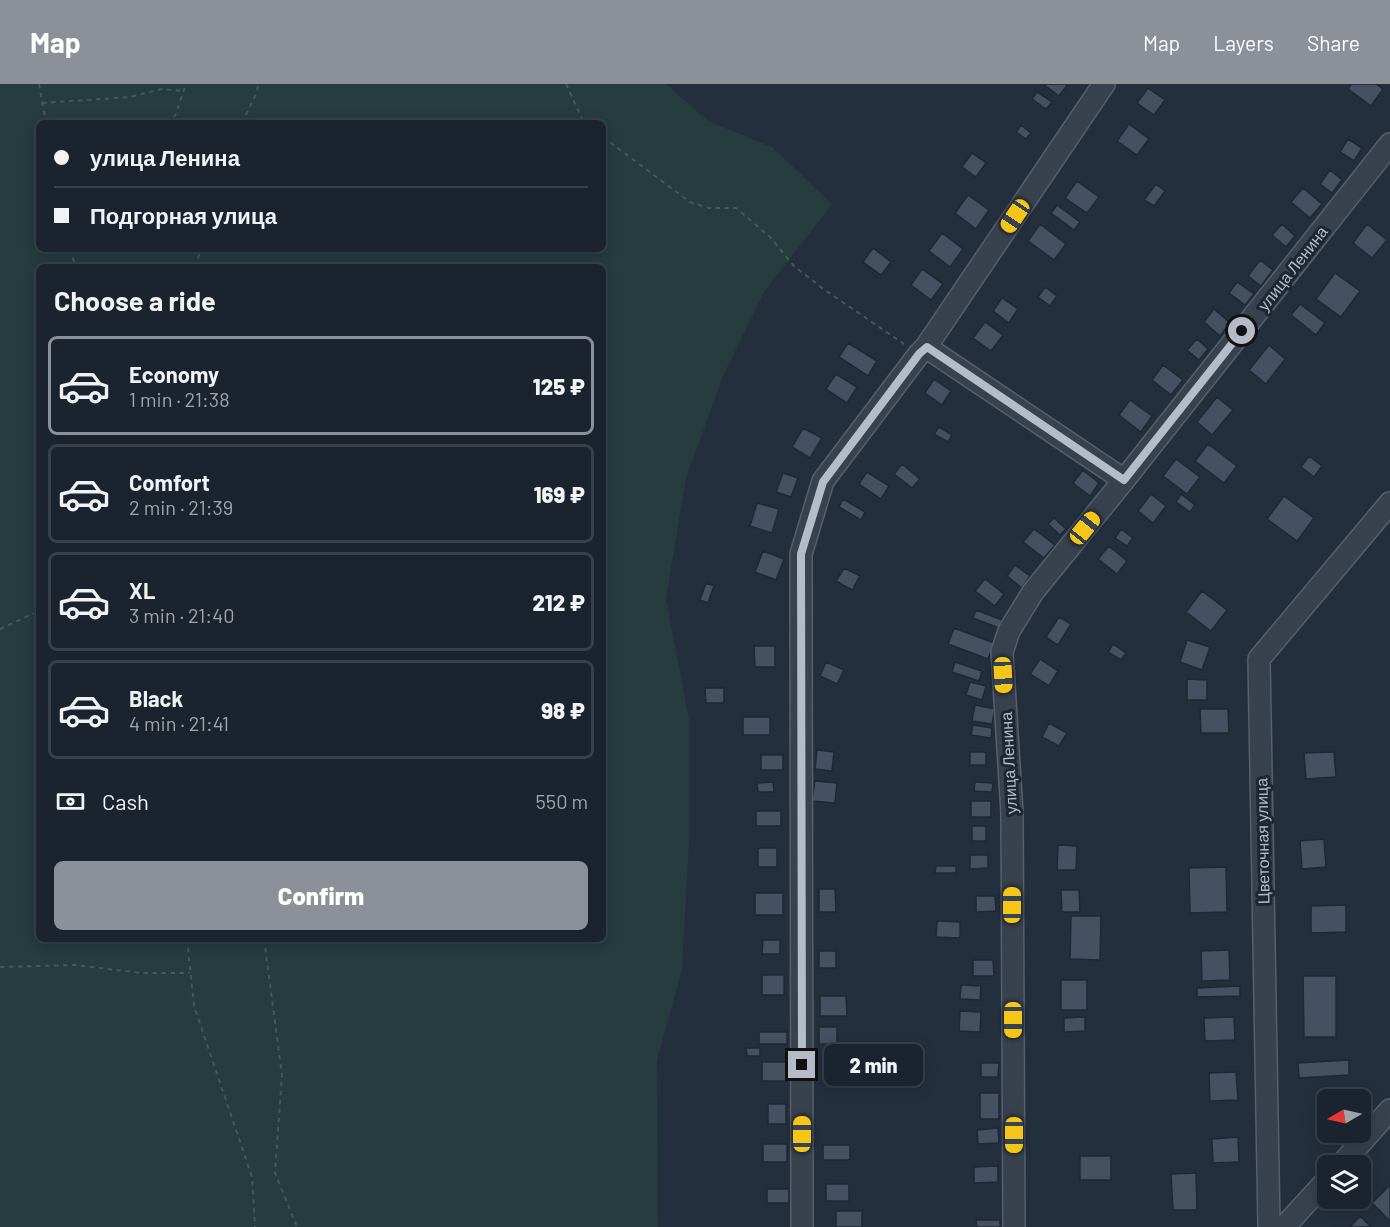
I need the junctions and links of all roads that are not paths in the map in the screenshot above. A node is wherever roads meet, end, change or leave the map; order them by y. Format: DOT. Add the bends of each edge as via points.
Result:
graph roads {
  1 [pos="1104,84"];
  2 [pos="1390,144"];
  3 [pos="923,350"];
  4 [pos="1124,480"];
  5 [pos="1390,503"];
  6 [pos="1390,1110"];
  7 [pos="1350,1155"];
  8 [pos="1317,1191"];
  9 [pos="802,1227"];
  10 [pos="1014,1227"];
  11 [pos="1269,1227"];
  12 [pos="1284,1227"];
  1 -- 3 [label="street"];
  2 -- 4 [label="street, улица Ленина"];
  3 -- 4 [label="street"];
  3 -- 9 [label="street" via="823,482 801,554"];
  4 -- 10 [label="street, улица Ленина" via="1033,592 1009,631 1002,652 1012,813"];
  5 -- 11 [label="street, Цветочная улица" via="1258,659"];
  6 -- 7 [label="street"];
  8 -- 12 [label="street"];
}
